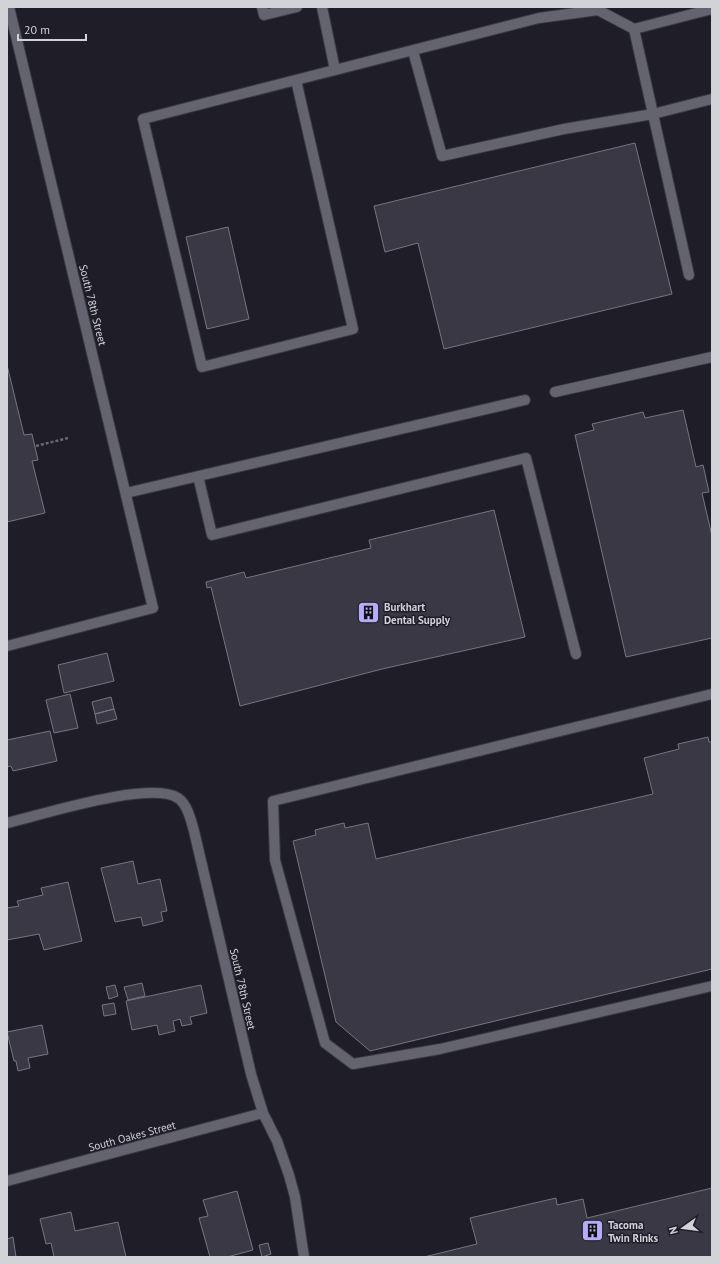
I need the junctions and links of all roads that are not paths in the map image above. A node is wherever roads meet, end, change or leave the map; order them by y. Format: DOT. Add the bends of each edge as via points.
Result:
graph roads {
  1 [pos="9,7"];
  2 [pos="262,7"];
  3 [pos="297,7"];
  4 [pos="322,7"];
  5 [pos="712,9"];
  6 [pos="634,29"];
  7 [pos="412,51"];
  8 [pos="335,70"];
  9 [pos="296,80"];
  10 [pos="712,100"];
  11 [pos="653,114"];
  12 [pos="689,275"];
  13 [pos="712,357"];
  14 [pos="555,392"];
  15 [pos="525,400"];
  16 [pos="198,476"];
  17 [pos="126,493"];
  18 [pos="7,646"];
  19 [pos="576,654"];
  20 [pos="712,694"];
  21 [pos="7,823"];
  22 [pos="712,986"];
  23 [pos="264,1113"];
  24 [pos="7,1181"];
  25 [pos="304,1257"];
  1 -- 17 [label="street, South 78th Street"];
  2 -- 3 [label="street" via="264,15"];
  4 -- 8 [label="street"];
  5 -- 6 [label="street"];
  6 -- 7 [label="street" via="598,10 539,18"];
  6 -- 11 [label="street"];
  7 -- 8 [label="street"];
  7 -- 11 [label="street" via="442,156 564,129"];
  8 -- 9 [label="street"];
  9 -- 9 [label="street" via="143,119 202,367 353,329"];
  10 -- 11 [label="street"];
  11 -- 12 [label="street"];
  13 -- 14 [label="street"];
  15 -- 16 [label="street"];
  16 -- 17 [label="street"];
  16 -- 19 [label="street" via="212,536 526,458"];
  17 -- 18 [label="street, South 78th Street" via="153,608"];
  20 -- 22 [label="street" via="273,801 275,860 325,1043 353,1064 440,1049"];
  21 -- 23 [label="street, South 78th Street" via="136,794 163,794 178,798 186,808 196,839 251,1074"];
  23 -- 24 [label="street, South Oakes Street"];
  23 -- 25 [label="street, South 78th Street" via="289,1175"];
}
